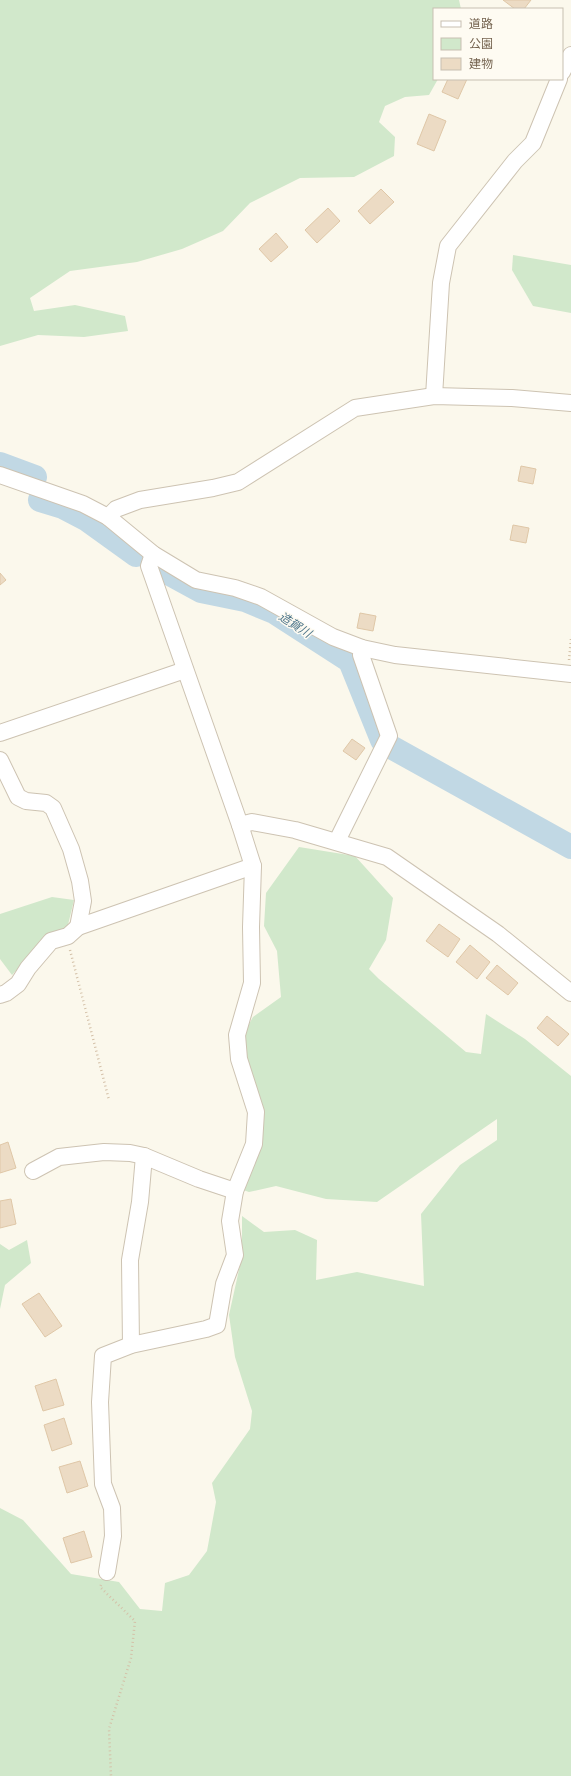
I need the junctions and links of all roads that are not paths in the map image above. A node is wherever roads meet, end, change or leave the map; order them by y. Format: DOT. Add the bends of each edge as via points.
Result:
graph roads {
  1 [pos="571,55"];
  2 [pos="563,70"];
  3 [pos="559,80"];
  4 [pos="434,396"];
  5 [pos="571,403"];
  6 [pos="0,475"];
  7 [pos="108,517"];
  8 [pos="153,554"];
  9 [pos="362,648"];
  10 [pos="185,670"];
  11 [pos="569,674"];
  12 [pos="0,733"];
  13 [pos="0,760"];
  14 [pos="240,825"];
  15 [pos="337,841"];
  16 [pos="253,866"];
  17 [pos="73,932"];
  18 [pos="571,993"];
  19 [pos="0,995"];
  20 [pos="144,1156"];
  21 [pos="33,1172"];
  22 [pos="235,1191"];
  23 [pos="131,1345"];
  24 [pos="107,1572"];
  1 -- 2 [label="street"];
  3 -- 4 [label="street" via="533,143 515,161 448,246 441,283"];
  4 -- 5 [label="street"];
  4 -- 7 [label="street" via="355,408 238,482 140,500 116,509"];
  6 -- 7 [label="street" via="83,504"];
  7 -- 8 [label="street"];
  8 -- 9 [label="street" via="196,580 235,588 261,597 333,637"];
  8 -- 10 [label="street" via="149,566"];
  9 -- 11 [label="street"];
  9 -- 15 [label="street" via="361,655 389,736"];
  10 -- 12 [label="street"];
  10 -- 14 [label="street"];
  13 -- 17 [label="street" via="18,797 26,801 46,803 54,808 71,849 80,881 83,901"];
  14 -- 15 [label="street" via="252,822"];
  14 -- 16 [label="street"];
  15 -- 18 [label="street" via="386,857 498,934"];
  16 -- 17 [label="street"];
  16 -- 22 [label="street" via="252,983 237,1035 239,1059 256,1112 254,1144"];
  17 -- 19 [label="street" via="51,941 18,984"];
  20 -- 21 [label="street" via="104,1152 59,1157"];
  20 -- 22 [label="street"];
  20 -- 23 [label="street" via="140,1202 130,1260"];
  22 -- 23 [label="street" via="230,1221 234,1255 224,1284 217,1325"];
  23 -- 24 [label="street" via="102,1356 100,1402 103,1484 112,1508 113,1536"];
}
